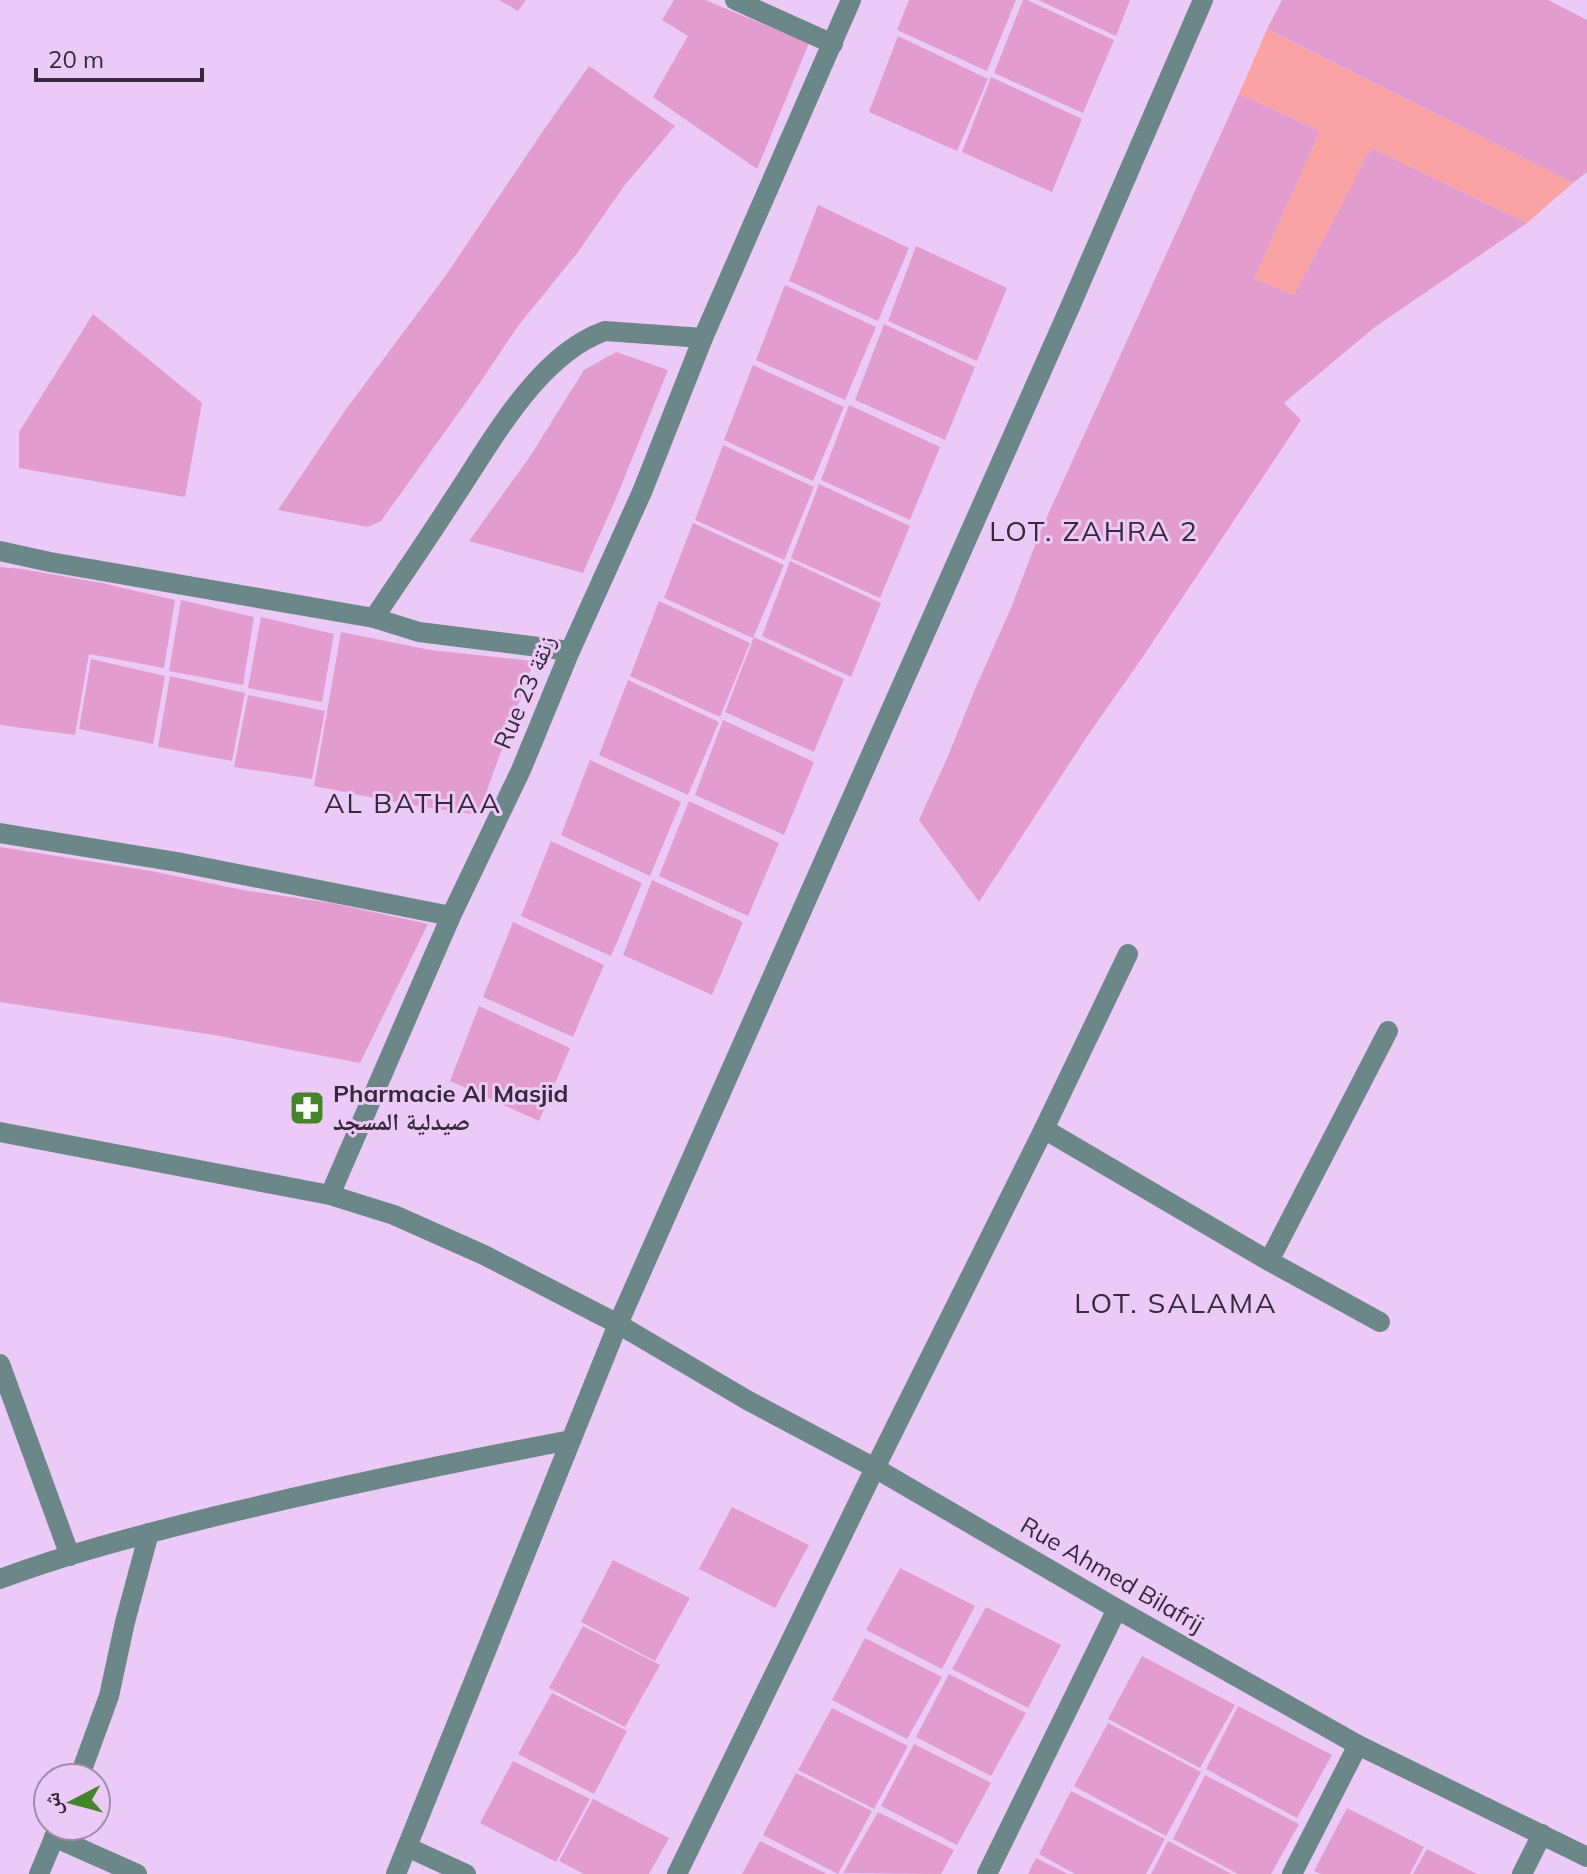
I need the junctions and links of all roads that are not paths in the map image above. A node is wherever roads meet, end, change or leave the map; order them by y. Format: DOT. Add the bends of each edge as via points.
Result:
graph roads {
  1 [pos="735,0"];
  2 [pos="851,0"];
  3 [pos="1203,0"];
  4 [pos="833,44"];
  5 [pos="703,338"];
  6 [pos="0,551"];
  7 [pos="374,618"];
  8 [pos="570,651"];
  9 [pos="0,833"];
  10 [pos="451,916"];
  11 [pos="1128,954"];
  12 [pos="1388,1031"];
  13 [pos="1044,1129"];
  14 [pos="0,1132"];
  15 [pos="330,1195"];
  16 [pos="1269,1261"];
  17 [pos="1380,1322"];
  18 [pos="618,1324"];
  19 [pos="0,1364"];
  20 [pos="571,1440"];
  21 [pos="875,1468"];
  22 [pos="149,1533"];
  23 [pos="70,1556"];
  24 [pos="0,1579"];
  25 [pos="1117,1609"];
  26 [pos="1358,1745"];
  27 [pos="85,1762"];
  28 [pos="1542,1834"];
  29 [pos="52,1842"];
  30 [pos="75,1842"];
  31 [pos="407,1847"];
  32 [pos="1587,1857"];
  33 [pos="39,1874"];
  34 [pos="137,1874"];
  35 [pos="396,1874"];
  36 [pos="466,1874"];
  37 [pos="677,1874"];
  38 [pos="987,1874"];
  39 [pos="1292,1874"];
  40 [pos="1522,1874"];
  1 -- 4 [label="street"];
  2 -- 4 [label="street, Rue 23 زنقة"];
  3 -- 18 [label="street"];
  4 -- 5 [label="street, Rue 23 زنقة"];
  5 -- 7 [label="street" via="605,331 572,347 527,390"];
  5 -- 8 [label="street, Rue 23 زنقة" via="642,492"];
  6 -- 7 [label="street"];
  7 -- 8 [label="street" via="419,632"];
  8 -- 10 [label="street, Rue 23 زنقة" via="521,770"];
  9 -- 10 [label="street"];
  10 -- 15 [label="street, Rue 23 زنقة"];
  11 -- 13 [label="street"];
  12 -- 16 [label="street"];
  13 -- 16 [label="street"];
  13 -- 21 [label="street"];
  14 -- 15 [label="street, Rue Ahmed Bilafrij"];
  15 -- 18 [label="street, Rue Ahmed Bilafrij" via="394,1215 471,1249"];
  16 -- 17 [label="street"];
  18 -- 20 [label="street"];
  18 -- 21 [label="street, Rue Ahmed Bilafrij"];
  19 -- 23 [label="street"];
  20 -- 22 [label="street" via="321,1490"];
  20 -- 31 [label="street"];
  21 -- 25 [label="street, Rue Ahmed Bilafrij"];
  21 -- 37 [label="street"];
  22 -- 23 [label="street"];
  22 -- 27 [label="street" via="109,1696"];
  23 -- 24 [label="street"];
  25 -- 26 [label="street, Rue Ahmed Bilafrij"];
  25 -- 38 [label="street"];
  26 -- 28 [label="street, Rue Ahmed Bilafrij"];
  26 -- 39 [label="street"];
  28 -- 32 [label="street, Rue Ahmed Bilafrij"];
  28 -- 40 [label="street"];
  29 -- 33 [label="street"];
  30 -- 34 [label="street"];
  31 -- 35 [label="street"];
  31 -- 36 [label="street"];
}
